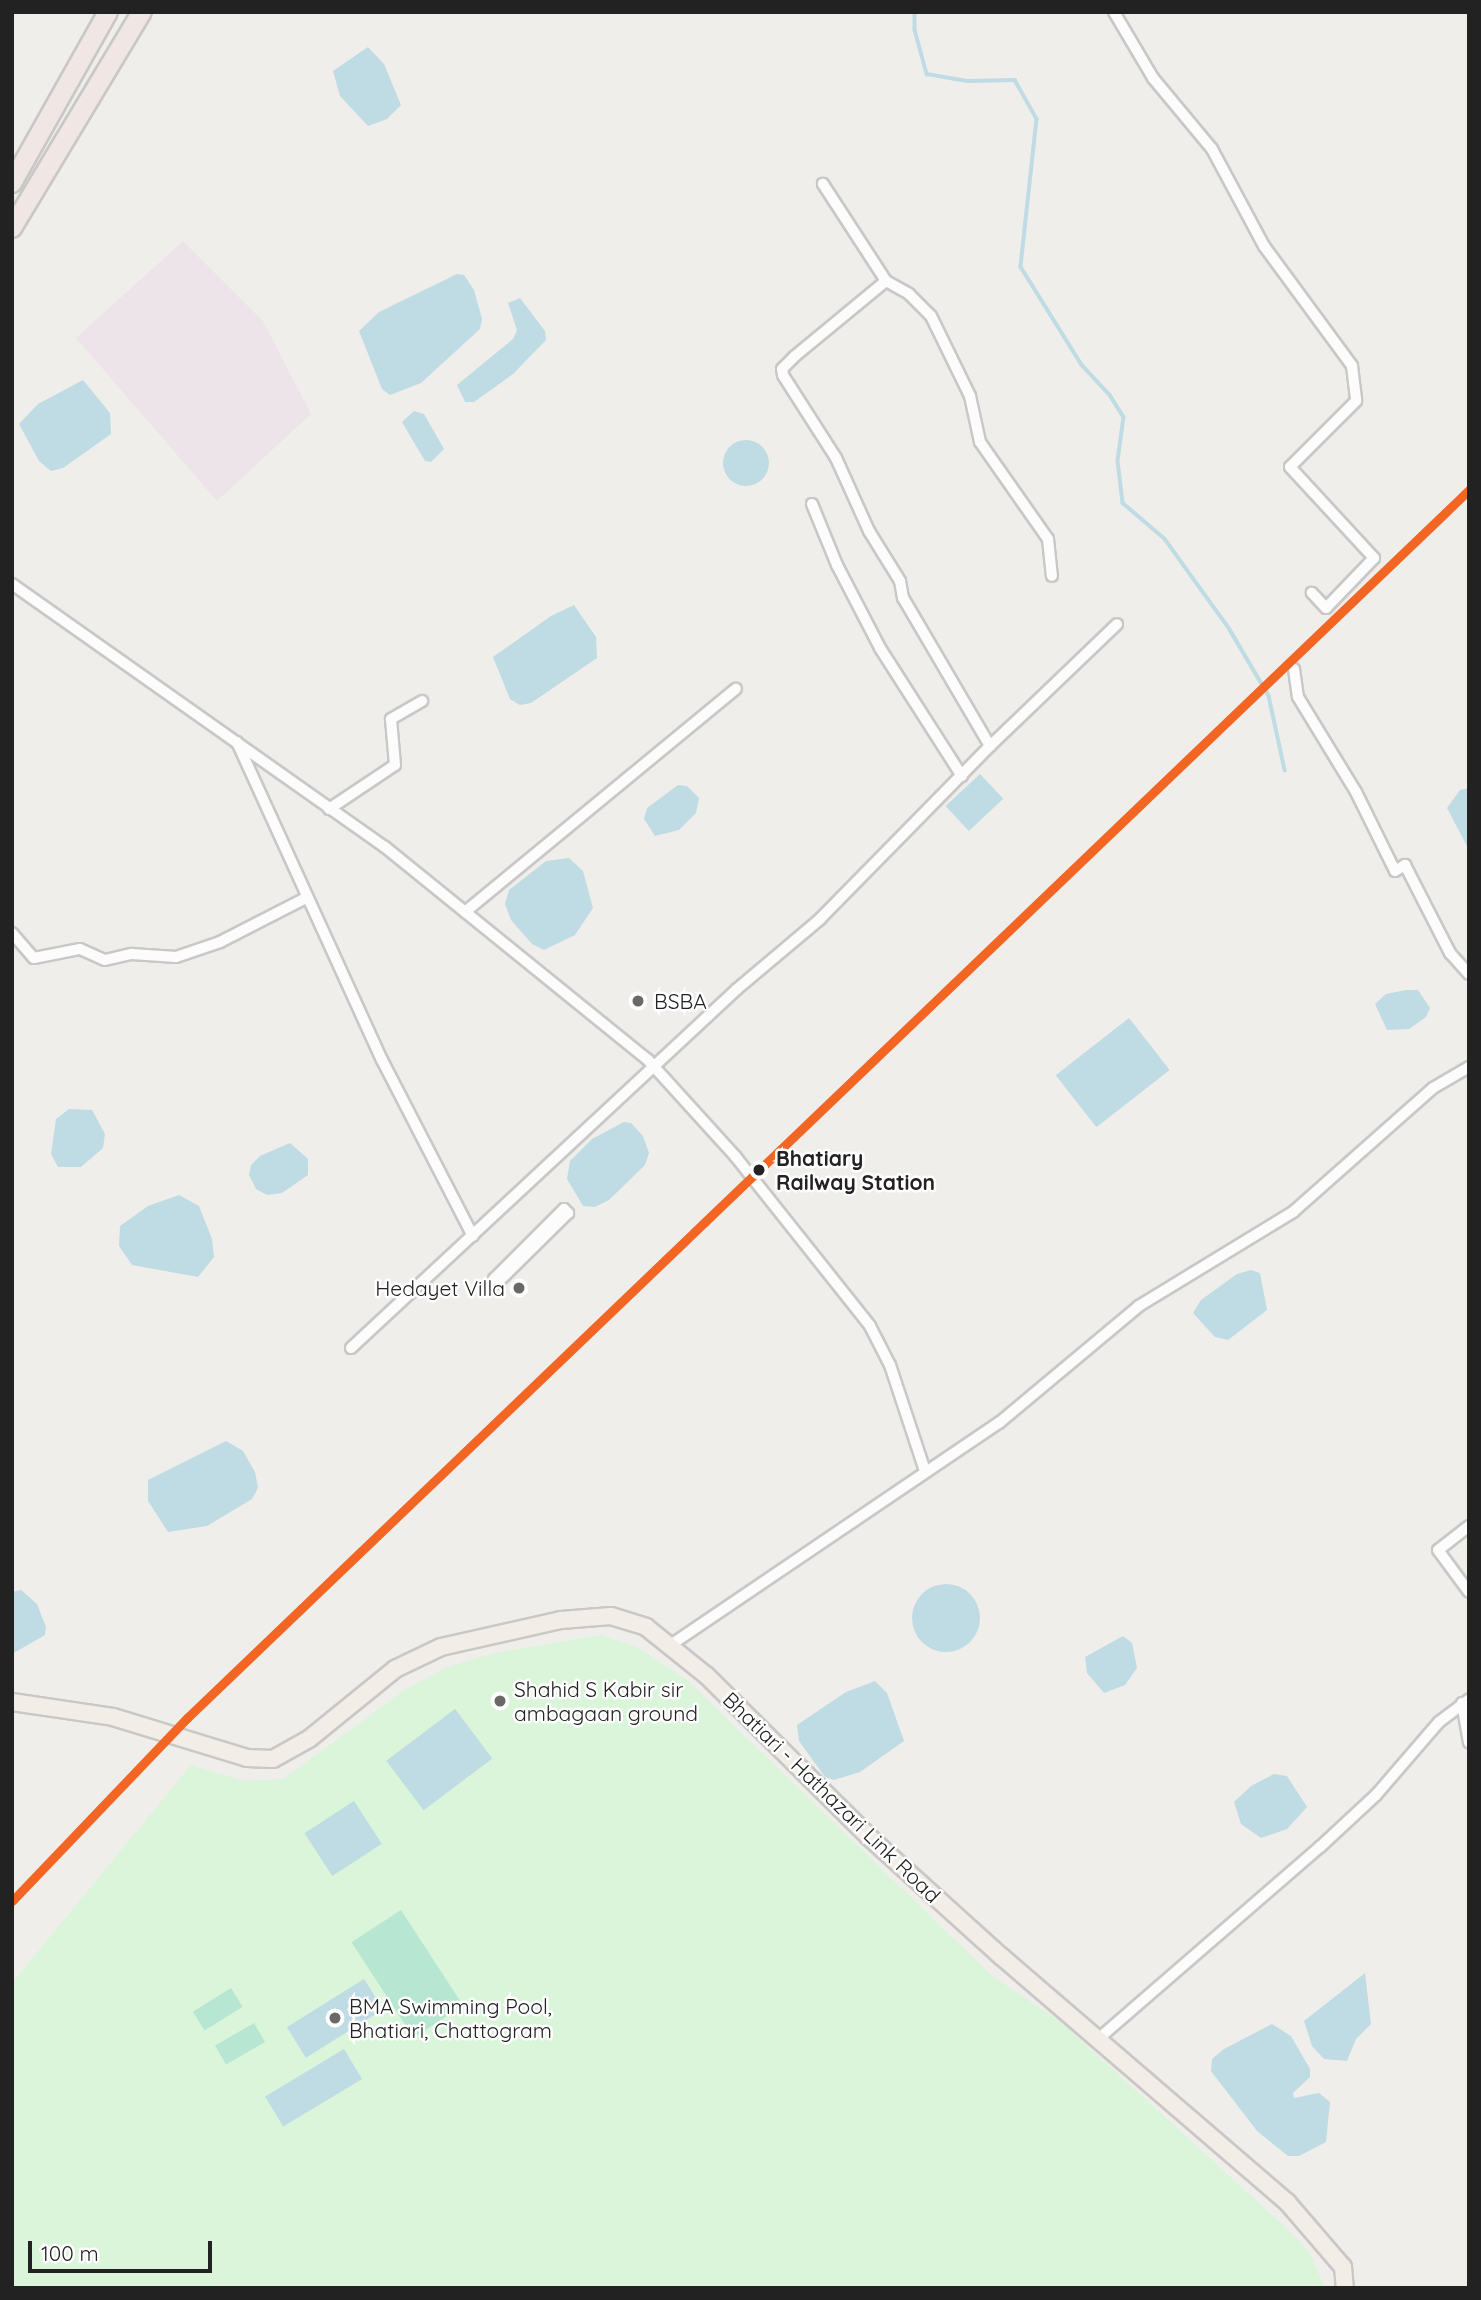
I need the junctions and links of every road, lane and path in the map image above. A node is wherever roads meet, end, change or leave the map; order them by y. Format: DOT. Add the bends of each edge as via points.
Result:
graph roads {
  1 [pos="108,12"];
  2 [pos="142,12"];
  3 [pos="1114,12"];
  4 [pos="12,183"];
  5 [pos="823,184"];
  6 [pos="12,228"];
  7 [pos="886,281"];
  8 [pos="813,504"];
  9 [pos="1052,576"];
  10 [pos="12,584"];
  11 [pos="1312,593"];
  12 [pos="1117,624"];
  13 [pos="1294,668"];
  14 [pos="736,689"];
  15 [pos="422,701"];
  16 [pos="235,739"];
  17 [pos="990,746"];
  18 [pos="962,776"];
  19 [pos="329,808"];
  20 [pos="306,898"];
  21 [pos="465,912"];
  22 [pos="12,933"];
  23 [pos="1469,974"];
  24 [pos="1469,1067"];
  25 [pos="656,1068"];
  26 [pos="568,1213"];
  27 [pos="473,1236"];
  28 [pos="351,1348"];
  29 [pos="925,1471"];
  30 [pos="1469,1526"];
  31 [pos="1469,1592"];
  32 [pos="672,1644"];
  33 [pos="1465,1701"];
  34 [pos="12,1702"];
  35 [pos="1469,1742"];
  36 [pos="1097,2040"];
  37 [pos="1345,2288"];
  1 -- 4 [label="highway"];
  2 -- 6 [label="highway"];
  3 -- 11 [label="street" via="1153,78 1212,149 1264,246 1352,366 1356,401 1290,467 1374,558 1326,608"];
  5 -- 7 [label="street"];
  7 -- 9 [label="street" via="909,294 931,316 970,396 980,442 1048,540"];
  7 -- 17 [label="street" via="782,369 836,458 869,531 900,581 903,598"];
  8 -- 18 [label="street" via="837,565 880,648"];
  10 -- 16 [label="street"];
  12 -- 17 [label="street"];
  13 -- 23 [label="street" via="1298,697 1356,792 1395,870 1405,865 1450,953"];
  14 -- 21 [label="street"];
  15 -- 19 [label="street" via="391,719 395,765"];
  16 -- 19 [label="street"];
  16 -- 20 [label="street" via="273,814"];
  17 -- 18 [label="street"];
  18 -- 25 [label="street" via="820,919"];
  19 -- 21 [label="street"];
  20 -- 22 [label="street" via="219,943 176,957 143,954 105,960 72,949 34,958"];
  20 -- 27 [label="street"];
  21 -- 25 [label="street"];
  24 -- 29 [label="street" via="1433,1088 1293,1212 1139,1306 1037,1393"];
  25 -- 27 [label="street"];
  25 -- 29 [label="street" via="753,1177 870,1326 890,1365"];
  26 -- 26 [label="street" via="498,1283 494,1279 564,1209"];
  27 -- 28 [label="street"];
  29 -- 32 [label="street"];
  30 -- 31 [label="street" via="1438,1550"];
  32 -- 34 [label="main road, Bhatiari - Hathazari Link Road" via="646,1627 611,1616 491,1632 441,1647 395,1669 309,1739 273,1759 247,1758 113,1717"];
  32 -- 36 [label="main road, Bhatiari - Hathazari Link Road" via="869,1837"];
  33 -- 35 [label="street"];
  33 -- 36 [label="street" via="1349,1821"];
  36 -- 37 [label="main road, Bhatiari - Hathazari Link Road" via="1287,2202 1343,2267"];
}
